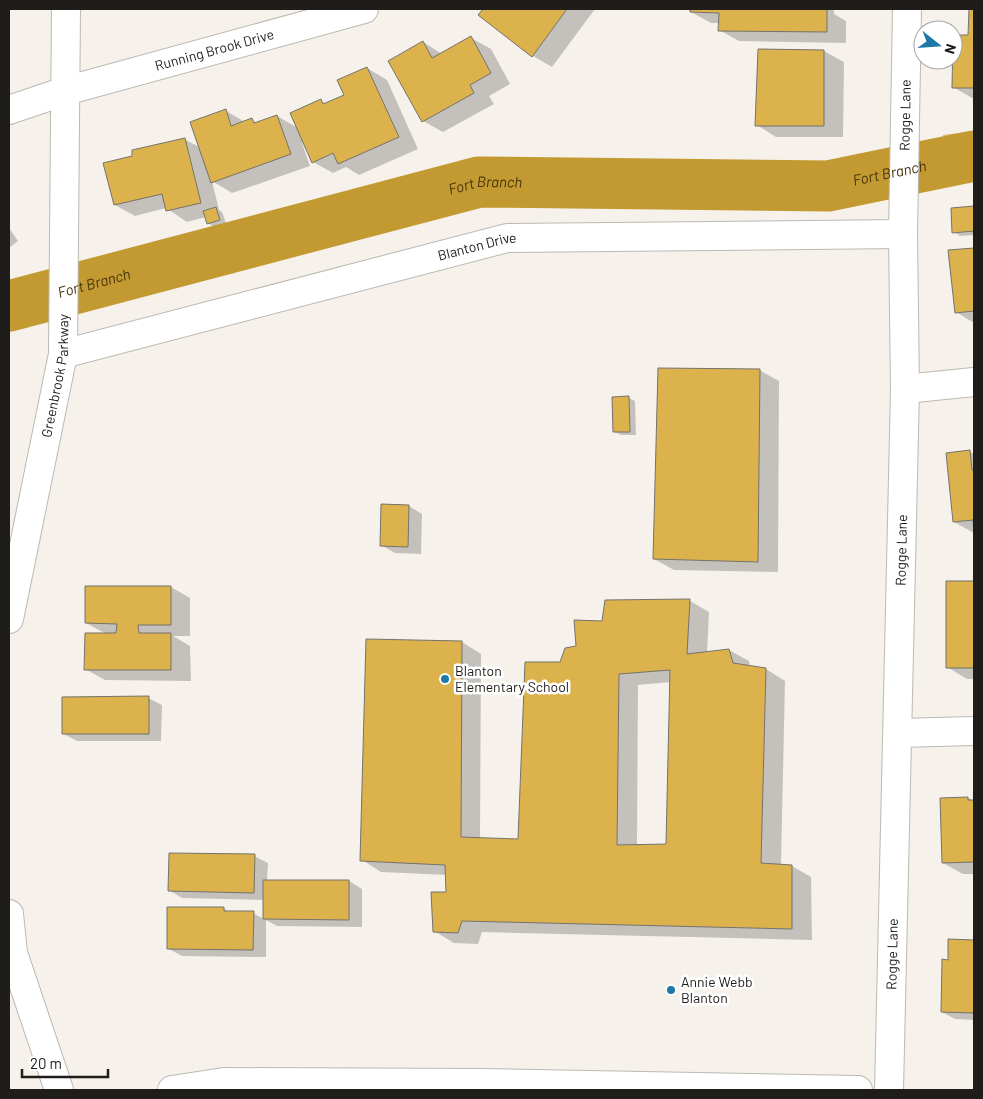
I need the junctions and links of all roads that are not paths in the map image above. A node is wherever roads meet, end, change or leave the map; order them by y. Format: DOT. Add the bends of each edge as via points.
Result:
graph roads {
  1 [pos="66,9"];
  2 [pos="364,9"];
  3 [pos="907,9"];
  4 [pos="65,91"];
  5 [pos="9,110"];
  6 [pos="903,234"];
  7 [pos="63,354"];
  8 [pos="974,382"];
  9 [pos="905,389"];
  10 [pos="9,619"];
  11 [pos="974,731"];
  12 [pos="898,732"];
  13 [pos="9,914"];
  14 [pos="479,1087"];
  15 [pos="59,1090"];
  16 [pos="172,1090"];
  17 [pos="858,1090"];
  18 [pos="889,1090"];
  1 -- 4 [label="street, Greenbrook Parkway"];
  2 -- 4 [label="street, Running Brook Drive"];
  3 -- 6 [label="street, Rogge Lane"];
  4 -- 5 [label="street, Running Brook Drive"];
  4 -- 7 [label="street, Greenbrook Parkway"];
  6 -- 7 [label="street, Blanton Drive" via="506,238"];
  6 -- 9 [label="street, Rogge Lane"];
  7 -- 10 [label="street, Greenbrook Parkway"];
  8 -- 9 [label="street"];
  9 -- 12 [label="street, Rogge Lane"];
  11 -- 12 [label="street"];
  12 -- 18 [label="street, Rogge Lane"];
  13 -- 15 [label="street" via="14,953"];
  14 -- 16 [label="street" via="224,1082"];
  14 -- 17 [label="street"];
}
